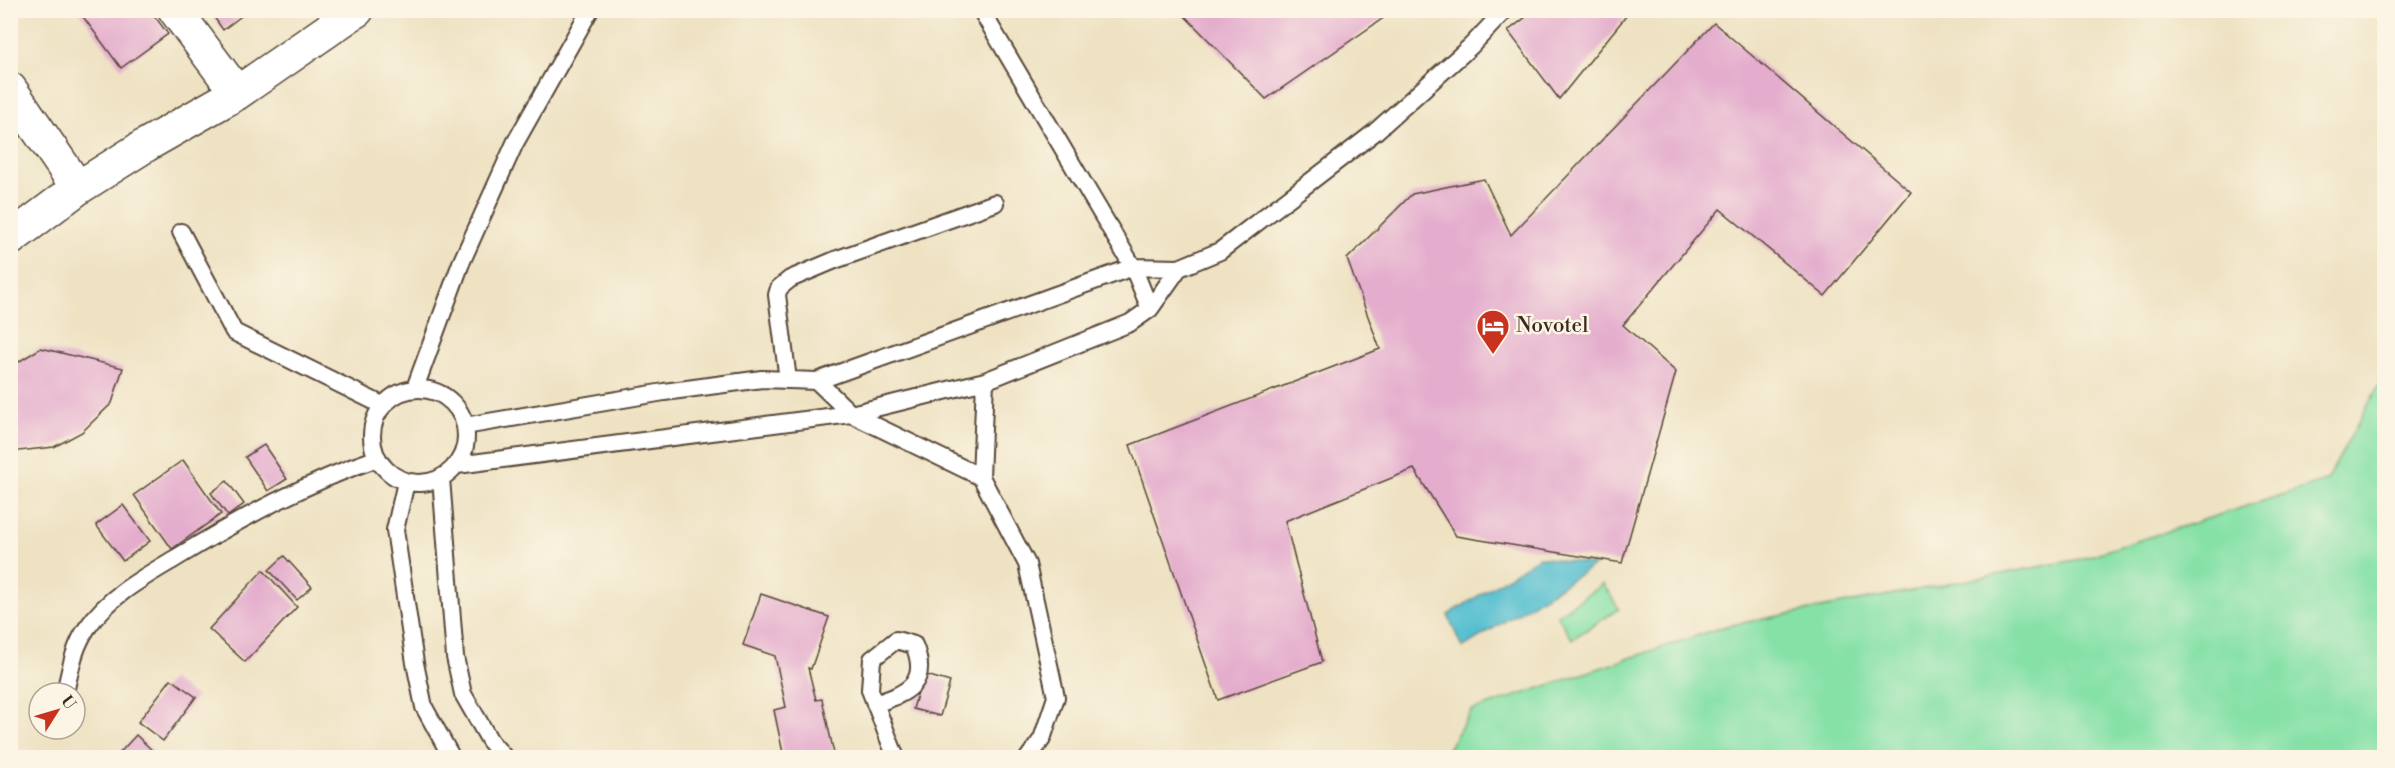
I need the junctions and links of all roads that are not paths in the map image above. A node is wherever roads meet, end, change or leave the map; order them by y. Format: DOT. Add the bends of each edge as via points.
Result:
graph roads {
  1 [pos="175,10"];
  2 [pos="357,10"];
  3 [pos="590,10"];
  4 [pos="981,10"];
  5 [pos="1506,10"];
  6 [pos="10,89"];
  7 [pos="237,93"];
  8 [pos="78,188"];
  9 [pos="995,203"];
  10 [pos="182,232"];
  11 [pos="10,238"];
  12 [pos="1133,267"];
  13 [pos="1179,268"];
  14 [pos="1150,309"];
  15 [pos="788,380"];
  16 [pos="817,381"];
  17 [pos="985,381"];
  18 [pos="415,388"];
  19 [pos="382,405"];
  20 [pos="851,414"];
  21 [pos="465,426"];
  22 [pos="378,458"];
  23 [pos="457,465"];
  24 [pos="981,477"];
  25 [pos="441,478"];
  26 [pos="406,482"];
  27 [pos="67,681"];
  28 [pos="875,704"];
  29 [pos="452,758"];
  30 [pos="505,758"];
  31 [pos="896,758"];
  32 [pos="1028,758"];
  1 -- 7 [label="street"];
  2 -- 7 [label="street"];
  3 -- 18 [label="lane" via="515,143 460,263"];
  4 -- 12 [label="lane"];
  5 -- 13 [label="lane" via="1375,132 1220,251"];
  6 -- 8 [label="street"];
  7 -- 8 [label="street"];
  8 -- 11 [label="street"];
  9 -- 15 [label="lane" via="835,260 784,283 777,295"];
  10 -- 19 [label="lane" via="234,332"];
  12 -- 13 [label="lane"];
  12 -- 14 [label="lane"];
  12 -- 16 [label="lane"];
  13 -- 14 [label="lane"];
  14 -- 17 [label="lane" via="1130,323"];
  15 -- 16 [label="lane"];
  15 -- 21 [label="lane" via="762,379 664,392"];
  16 -- 20 [label="lane"];
  17 -- 20 [label="lane"];
  17 -- 24 [label="lane"];
  18 -- 19 [label="lane"];
  18 -- 21 [label="lane" via="432,390 447,398 459,410"];
  19 -- 22 [label="lane" via="374,422 372,440"];
  20 -- 23 [label="lane"];
  20 -- 24 [label="lane"];
  21 -- 23 [label="lane" via="465,446"];
  22 -- 26 [label="lane" via="389,473"];
  22 -- 27 [label="lane" via="335,474 228,527 129,586 88,627 73,653"];
  23 -- 25 [label="lane"];
  24 -- 32 [label="lane" via="1027,564 1056,697 1042,739"];
  25 -- 26 [label="lane" via="424,484"];
  25 -- 30 [label="lane" via="455,657 463,694 490,741"];
  26 -- 29 [label="lane" via="395,530 415,663 424,707"];
  28 -- 31 [label="lane"];
}
